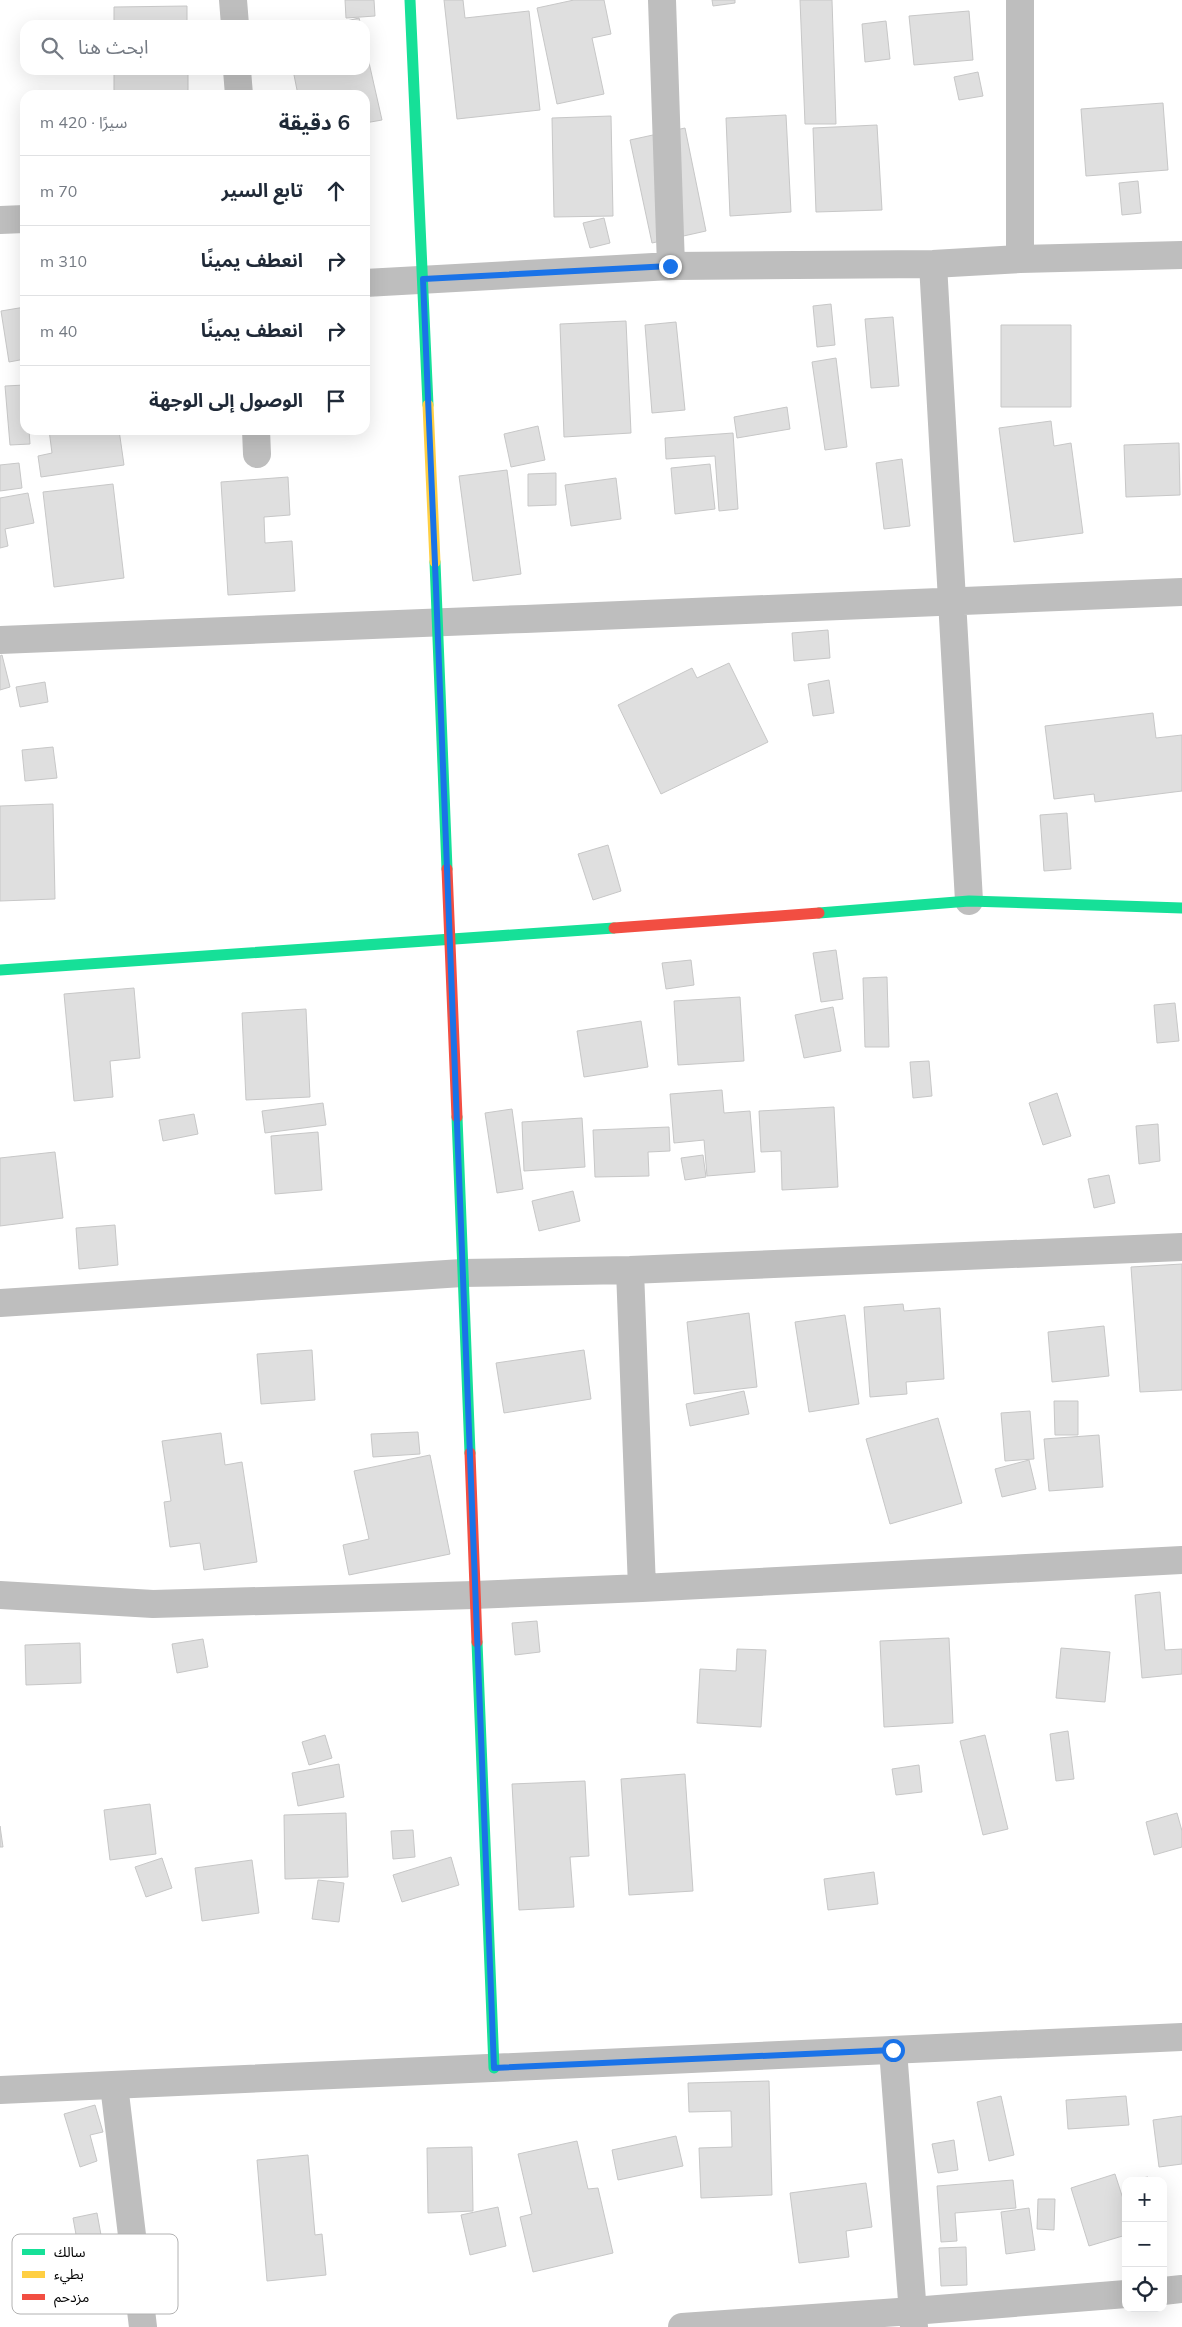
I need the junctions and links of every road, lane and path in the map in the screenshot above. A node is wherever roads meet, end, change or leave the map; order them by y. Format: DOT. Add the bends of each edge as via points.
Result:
graph roads {
  1 [pos="233,0"];
  2 [pos="410,0"];
  3 [pos="662,0"];
  4 [pos="1020,0"];
  5 [pos="235,20"];
  6 [pos="238,75"];
  7 [pos="239,90"];
  8 [pos="20,219"];
  9 [pos="0,220"];
  10 [pos="1182,255"];
  11 [pos="1020,259"];
  12 [pos="934,264"];
  13 [pos="670,266"];
  14 [pos="423,279"];
  15 [pos="370,283"];
  16 [pos="1182,592"];
  17 [pos="954,603"];
  18 [pos="438,620"];
  19 [pos="0,640"];
  20 [pos="969,901"];
  21 [pos="1182,908"];
  22 [pos="452,940"];
  23 [pos="0,970"];
  24 [pos="1182,1247"];
  25 [pos="630,1270"];
  26 [pos="462,1273"];
  27 [pos="0,1303"];
  28 [pos="1182,1560"];
  29 [pos="642,1588"];
  30 [pos="0,1595"];
  31 [pos="474,1595"];
  32 [pos="1182,2037"];
  33 [pos="893,2050"];
  34 [pos="494,2068"];
  35 [pos="114,2085"];
  36 [pos="0,2090"];
  37 [pos="132,2234"];
  38 [pos="1182,2289"];
  39 [pos="1167,2291"];
  40 [pos="1122,2294"];
  41 [pos="141,2314"];
  42 [pos="914,2319"];
  43 [pos="143,2327"];
  44 [pos="682,2327"];
  1 -- 5 [label="street"];
  2 -- 14 [label="street"];
  3 -- 13 [label="street"];
  4 -- 11 [label="street"];
  6 -- 7 [label="street"];
  8 -- 9 [label="street"];
  10 -- 11 [label="street"];
  11 -- 12 [label="street"];
  12 -- 13 [label="street"];
  12 -- 17 [label="street"];
  13 -- 14 [label="street"];
  14 -- 15 [label="street"];
  14 -- 18 [label="street"];
  16 -- 17 [label="street"];
  17 -- 18 [label="street"];
  17 -- 20 [label="street"];
  18 -- 19 [label="street"];
  18 -- 22 [label="street"];
  20 -- 21 [label="street"];
  20 -- 22 [label="street"];
  22 -- 23 [label="street"];
  22 -- 26 [label="street"];
  24 -- 25 [label="street"];
  25 -- 26 [label="street"];
  25 -- 29 [label="street"];
  26 -- 27 [label="street"];
  26 -- 31 [label="street"];
  28 -- 29 [label="street"];
  29 -- 31 [label="street"];
  30 -- 31 [label="street" via="154,1604"];
  31 -- 34 [label="street"];
  32 -- 33 [label="street"];
  33 -- 34 [label="street"];
  33 -- 42 [label="street"];
  34 -- 35 [label="street"];
  35 -- 36 [label="street"];
  35 -- 37 [label="street"];
  38 -- 39 [label="street"];
  40 -- 42 [label="street"];
  41 -- 43 [label="street"];
  42 -- 44 [label="street"];
}
